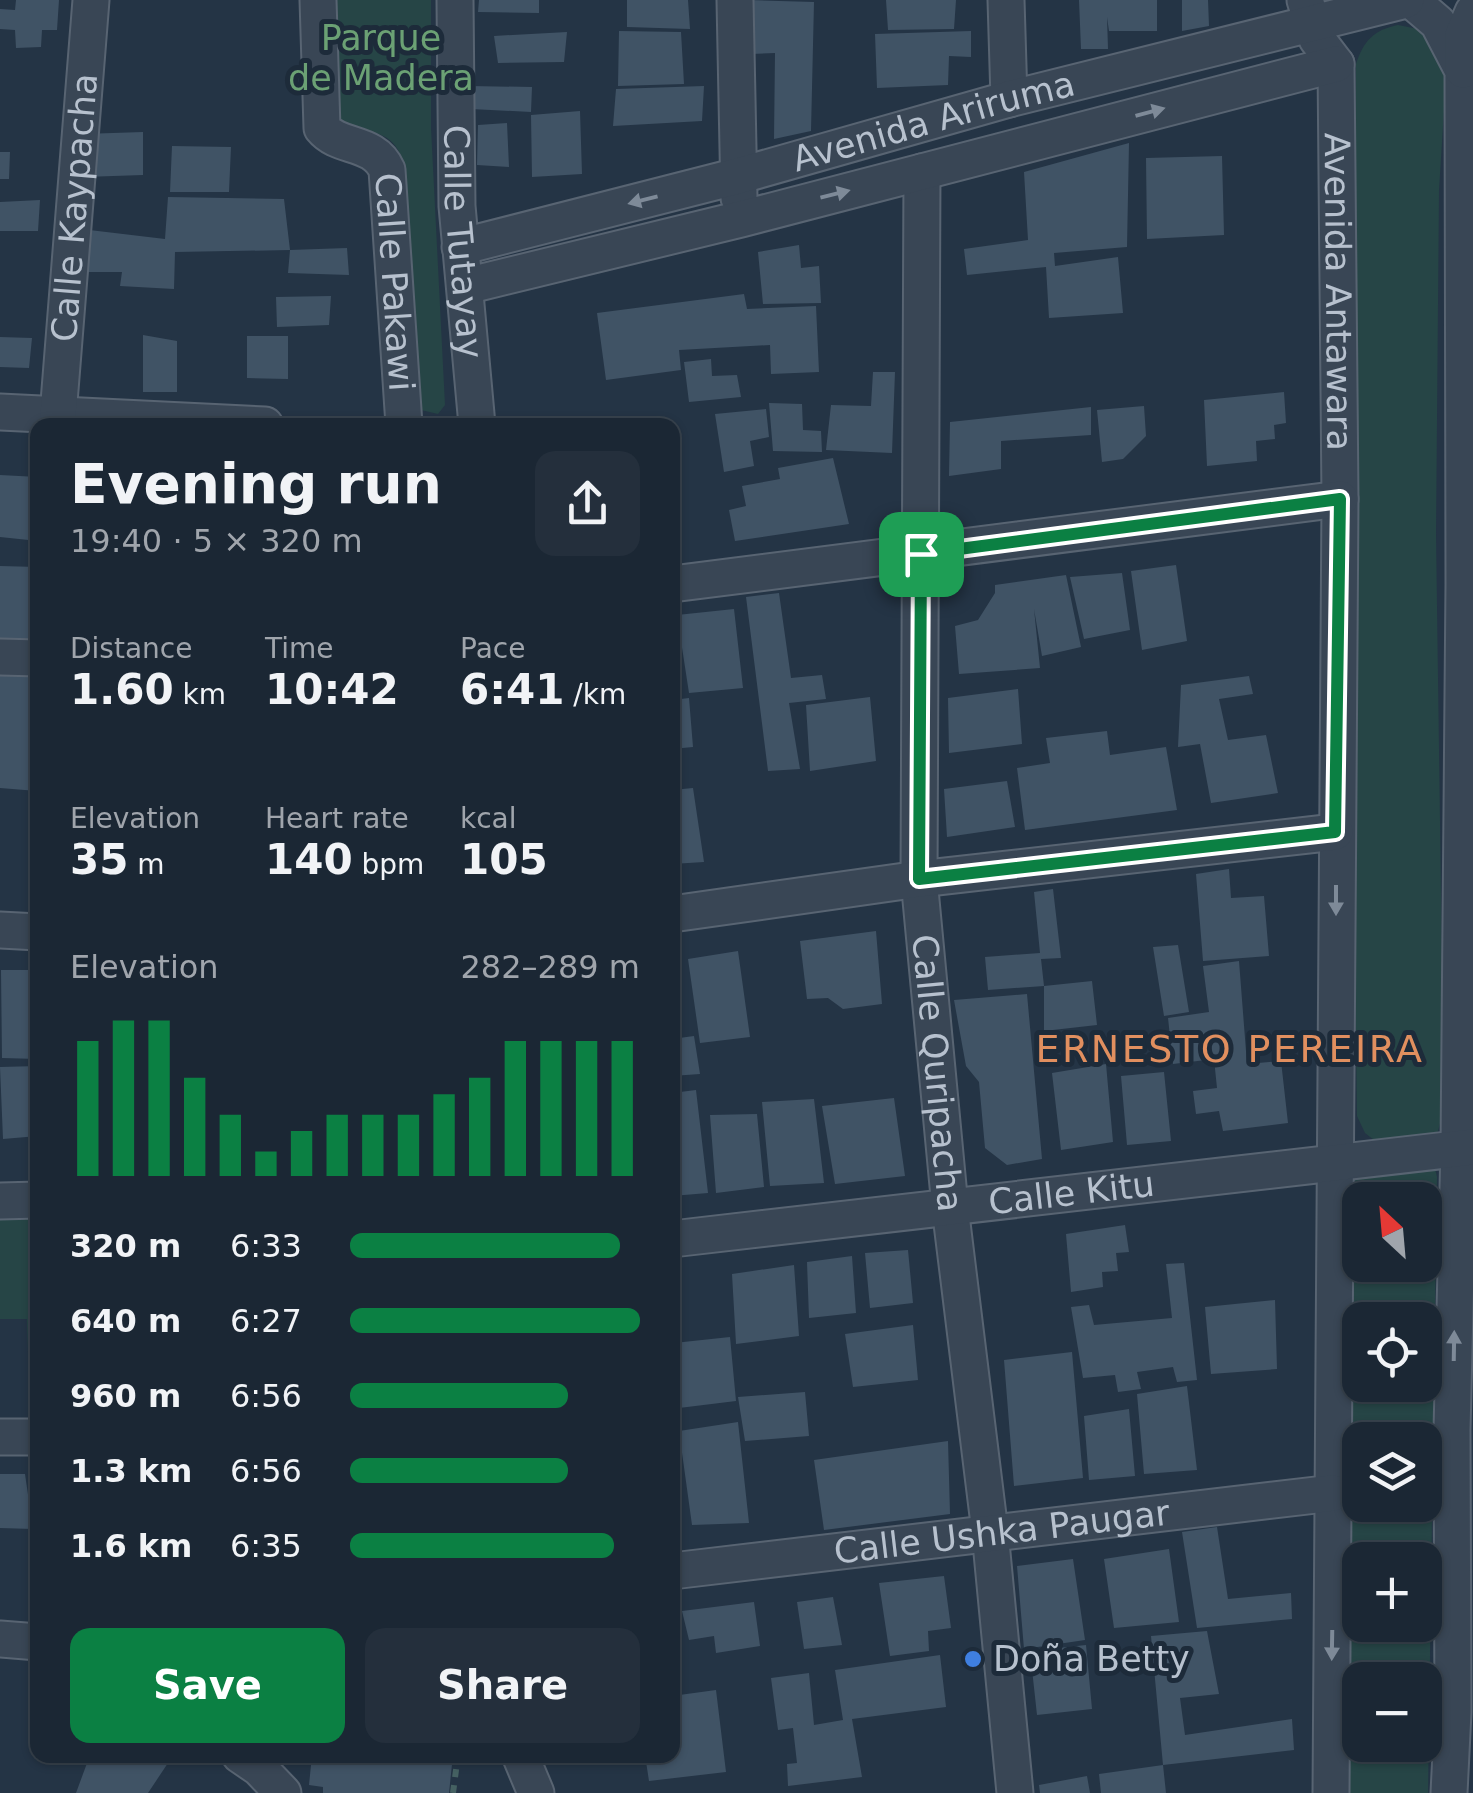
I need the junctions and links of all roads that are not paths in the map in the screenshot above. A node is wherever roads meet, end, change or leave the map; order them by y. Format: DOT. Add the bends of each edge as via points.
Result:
graph roads {
  1 [pos="90,0"];
  2 [pos="318,0"];
  3 [pos="455,0"];
  4 [pos="736,0"];
  5 [pos="1006,0"];
  6 [pos="1409,0"];
  7 [pos="1422,0"];
  8 [pos="1473,2"];
  9 [pos="1308,12"];
  10 [pos="1473,12"];
  11 [pos="1336,64"];
  12 [pos="1463,71"];
  13 [pos="1009,100"];
  14 [pos="922,172"];
  15 [pos="738,176"];
  16 [pos="741,219"];
  17 [pos="460,247"];
  18 [pos="466,286"];
  19 [pos="1469,305"];
  20 [pos="0,412"];
  21 [pos="58,415"];
  22 [pos="103,418"];
  23 [pos="404,418"];
  24 [pos="476,418"];
  25 [pos="1340,499"];
  26 [pos="921,554"];
  27 [pos="680,583"];
  28 [pos="1468,584"];
  29 [pos="0,658"];
  30 [pos="30,658"];
  31 [pos="1335,832"];
  32 [pos="1467,866"];
  33 [pos="919,879"];
  34 [pos="680,913"];
  35 [pos="0,930"];
  36 [pos="30,932"];
  37 [pos="1466,1147"];
  38 [pos="1336,1161"];
  39 [pos="30,1200"];
  40 [pos="0,1201"];
  41 [pos="950,1207"];
  42 [pos="680,1238"];
  43 [pos="1462,1429"];
  44 [pos="0,1437"];
  45 [pos="30,1438"];
  46 [pos="1334,1493"];
  47 [pos="990,1532"];
  48 [pos="680,1570"];
  49 [pos="0,1639"];
  50 [pos="30,1641"];
  51 [pos="1463,1711"];
  52 [pos="252,1763"];
  53 [pos="523,1763"];
  54 [pos="282,1793"];
  55 [pos="536,1793"];
  56 [pos="1015,1793"];
  57 [pos="1330,1793"];
  58 [pos="1449,1793"];
  1 -- 21 [label="street, Calle Kaypacha"];
  2 -- 23 [label="street, Calle Pakawi" via="322,128 329,137 372,152 386,170"];
  3 -- 17 [label="street, Calle Tutayay"];
  4 -- 15 [label="street"];
  5 -- 13 [label="street"];
  6 -- 9 [label="street, Avenida Ariruma"];
  6 -- 12 [label="street" via="1438,22"];
  7 -- 8 [label="street"];
  9 -- 11 [label="street"];
  9 -- 13 [label="street, Avenida Ariruma"];
  10 -- 12 [label="street" via="1463,35"];
  14 -- 11 [label="street, Avenida Ariruma, one-way"];
  11 -- 25 [label="street, Avenida Antawara"];
  12 -- 19 [label="street"];
  13 -- 15 [label="street, Avenida Ariruma"];
  16 -- 14 [label="street, Avenida Ariruma, one-way"];
  14 -- 26 [label="street, Calle Quripacha"];
  15 -- 16 [label="street"];
  15 -- 17 [label="street, Avenida Ariruma, one-way"];
  16 -- 18 [label="street, Avenida Ariruma"];
  17 -- 18 [label="street, Calle Tutayay"];
  18 -- 24 [label="street, Calle Tutayay"];
  19 -- 28 [label="street"];
  20 -- 21 [label="street"];
  21 -- 22 [label="street"];
  25 -- 26 [label="street"];
  25 -- 31 [label="street, Avenida Antawara"];
  26 -- 27 [label="street"];
  26 -- 33 [label="street, Calle Quripacha"];
  28 -- 32 [label="street"];
  29 -- 30 [label="street"];
  31 -- 33 [label="street"];
  31 -- 38 [label="street, Avenida Antawara, one-way"];
  32 -- 37 [label="street"];
  33 -- 34 [label="street"];
  33 -- 41 [label="street, Calle Quripacha"];
  35 -- 36 [label="street"];
  37 -- 38 [label="street, Calle Kitu"];
  43 -- 37 [label="street, one-way"];
  38 -- 41 [label="street, Calle Kitu"];
  38 -- 46 [label="street, Avenida Antawara"];
  39 -- 40 [label="street"];
  41 -- 42 [label="street, Calle Kitu"];
  41 -- 47 [label="street, Calle Quripacha"];
  43 -- 51 [label="street"];
  44 -- 45 [label="street"];
  46 -- 47 [label="street, Calle Ushka Paugar"];
  46 -- 57 [label="street, Avenida Antawara, one-way"];
  47 -- 48 [label="street, Calle Ushka Paugar"];
  47 -- 56 [label="street, Calle Quripacha"];
  49 -- 50 [label="street"];
  51 -- 58 [label="street"];
  52 -- 54 [label="street"];
  53 -- 55 [label="street"];
}
